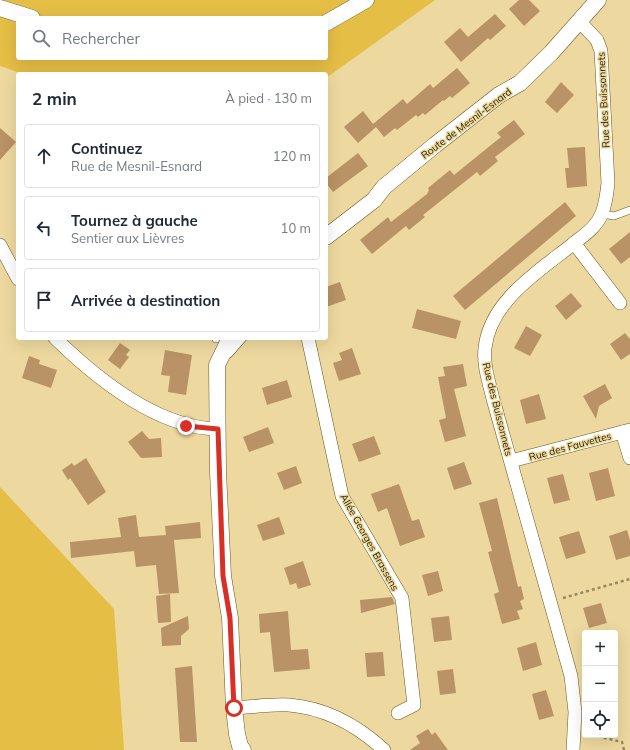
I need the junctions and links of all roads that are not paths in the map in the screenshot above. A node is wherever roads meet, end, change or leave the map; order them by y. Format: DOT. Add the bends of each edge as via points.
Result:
graph roads {
  1 [pos="366,0"];
  2 [pos="598,0"];
  3 [pos="0,8"];
  4 [pos="26,16"];
  5 [pos="579,21"];
  6 [pos="328,22"];
  7 [pos="630,210"];
  8 [pos="602,214"];
  9 [pos="328,235"];
  10 [pos="574,243"];
  11 [pos="0,245"];
  12 [pos="16,275"];
  13 [pos="620,303"];
  14 [pos="57,340"];
  15 [pos="220,340"];
  16 [pos="241,340"];
  17 [pos="308,340"];
  18 [pos="217,365"];
  19 [pos="218,429"];
  20 [pos="626,431"];
  21 [pos="630,458"];
  22 [pos="511,461"];
  23 [pos="234,708"];
  24 [pos="398,713"];
  25 [pos="241,749"];
  26 [pos="384,750"];
  27 [pos="573,750"];
  1 -- 6 [label="street"];
  2 -- 5 [label="street, Route de Mesnil-Esnard"];
  3 -- 4 [label="street"];
  5 -- 8 [label="street, Rue des Buissonnets" via="597,40 601,51 608,183"];
  5 -- 9 [label="street, Route de Mesnil-Esnard" via="520,83 499,95 436,145 384,187 374,200"];
  7 -- 8 [label="lane" via="614,216"];
  8 -- 10 [label="street, Rue des Buissonnets" via="588,232"];
  10 -- 13 [label="street"];
  10 -- 22 [label="street, Rue des Buissonnets" via="506,300 498,310 487,335 487,375"];
  11 -- 12 [label="street"];
  14 -- 19 [label="street" via="111,386 150,411 186,426"];
  15 -- 18 [label="street"];
  16 -- 18 [label="lane"];
  17 -- 24 [label="street, Allée Georges Brassens" via="342,496 402,598 414,705"];
  18 -- 19 [label="street"];
  19 -- 23 [label="street" via="223,576 230,618"];
  20 -- 21 [label="street"];
  20 -- 22 [label="street, Rue des Fauvettes"];
  22 -- 27 [label="street, Rue des Buissonnets" via="571,676 575,712"];
  23 -- 25 [label="street"];
  23 -- 26 [label="street" via="289,705 314,709 358,729"];
}
